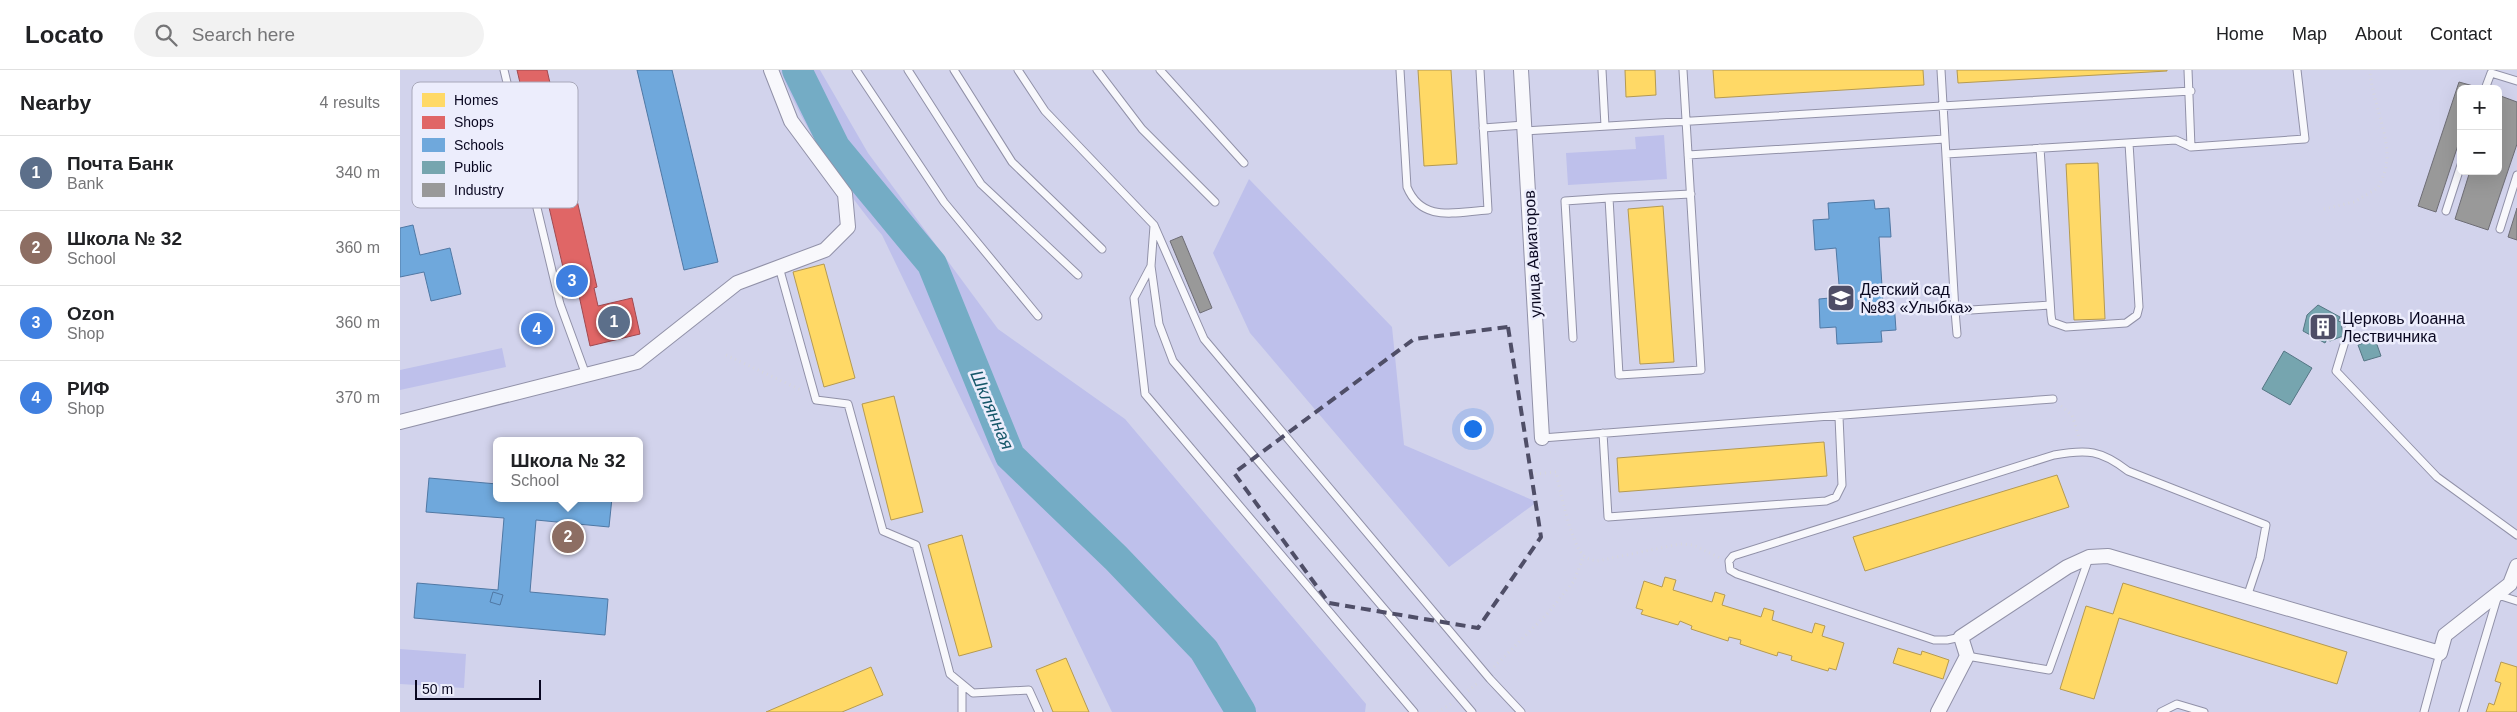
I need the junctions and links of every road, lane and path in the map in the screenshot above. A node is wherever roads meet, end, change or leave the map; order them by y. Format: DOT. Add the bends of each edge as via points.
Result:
graph roads {
  1 [pos="771,70"];
  2 [pos="856,70"];
  3 [pos="908,70"];
  4 [pos="954,70"];
  5 [pos="1018,70"];
  6 [pos="1097,70"];
  7 [pos="1160,70"];
  8 [pos="1400,70"];
  9 [pos="1480,70"];
  10 [pos="1521,70"];
  11 [pos="1602,70"];
  12 [pos="1683,70"];
  13 [pos="1941,70"];
  14 [pos="2188,70"];
  15 [pos="2297,70"];
  16 [pos="2370,70"];
  17 [pos="2517,81"];
  18 [pos="2487,85"];
  19 [pos="2191,91"];
  20 [pos="1943,106"];
  21 [pos="1686,121"];
  22 [pos="1605,126"];
  23 [pos="1483,128"];
  24 [pos="1524,128"];
  25 [pos="1945,139"];
  26 [pos="2129,143"];
  27 [pos="2191,147"];
  28 [pos="2040,148"];
  29 [pos="1688,154"];
  30 [pos="1946,154"];
  31 [pos="1244,163"];
  32 [pos="2517,174"];
  33 [pos="2458,175"];
  34 [pos="1691,194"];
  35 [pos="1609,198"];
  36 [pos="1215,202"];
  37 [pos="537,208"];
  38 [pos="2324,209"];
  39 [pos="2446,211"];
  40 [pos="1154,225"];
  41 [pos="2500,230"];
  42 [pos="1102,249"];
  43 [pos="1151,266"];
  44 [pos="779,267"];
  45 [pos="1078,275"];
  46 [pos="2050,305"];
  47 [pos="1956,311"];
  48 [pos="1038,316"];
  49 [pos="2350,325"];
  50 [pos="1957,334"];
  51 [pos="1573,338"];
  52 [pos="726,355"];
  53 [pos="586,375"];
  54 [pos="815,397"];
  55 [pos="2053,399"];
  56 [pos="1839,417"];
  57 [pos="400,422"];
  58 [pos="1603,433"];
  59 [pos="1542,438"];
  60 [pos="2083,451"];
  61 [pos="1535,474"];
  62 [pos="2517,535"];
  63 [pos="1584,555"];
  64 [pos="2089,557"];
  65 [pos="1728,561"];
  66 [pos="2517,566"];
  67 [pos="2498,595"];
  68 [pos="2247,598"];
  69 [pos="2517,601"];
  70 [pos="1961,637"];
  71 [pos="2440,653"];
  72 [pos="1967,656"];
  73 [pos="1486,675"];
  74 [pos="962,684"];
  75 [pos="1460,699"];
  76 [pos="1411,710"];
  77 [pos="962,712"];
  78 [pos="1038,712"];
  79 [pos="1437,712"];
  80 [pos="1472,712"];
  81 [pos="1521,712"];
  82 [pos="1938,712"];
  83 [pos="2161,712"];
  84 [pos="2204,712"];
  85 [pos="2424,712"];
  86 [pos="2463,712"];
  1 -- 44 [label="street" via="791,121 845,194 848,227 824,250"];
  2 -- 48 [label="lane" via="944,202"];
  3 -- 45 [label="lane" via="981,184"];
  4 -- 42 [label="lane" via="1012,162"];
  5 -- 40 [label="lane" via="1045,111"];
  6 -- 36 [label="lane" via="1142,129"];
  7 -- 31 [label="lane"];
  8 -- 23 [label="lane" via="1407,188 1412,201 1422,209 1434,212 1488,210"];
  9 -- 23 [label="lane"];
  10 -- 24 [label="street, улица Авиаторов"];
  11 -- 22 [label="lane"];
  12 -- 21 [label="lane"];
  13 -- 20 [label="lane"];
  14 -- 19 [label="lane"];
  15 -- 27 [label="lane" via="2305,139"];
  16 -- 38 [label="path" via="2387,164 2378,188 2354,202"];
  17 -- 18 [label="lane" via="2491,73"];
  19 -- 20 [label="lane"];
  19 -- 27 [label="lane"];
  20 -- 21 [label="lane"];
  20 -- 25 [label="lane"];
  21 -- 22 [label="lane"];
  21 -- 29 [label="lane"];
  22 -- 24 [label="lane"];
  23 -- 24 [label="lane"];
  24 -- 59 [label="street, улица Авиаторов"];
  25 -- 29 [label="lane"];
  25 -- 30 [label="lane"];
  26 -- 27 [label="lane" via="2176,140"];
  26 -- 28 [label="lane"];
  26 -- 46 [label="lane" via="2137,315 2126,323 2066,327 2052,322"];
  28 -- 30 [label="lane"];
  28 -- 46 [label="lane"];
  29 -- 34 [label="lane"];
  30 -- 47 [label="lane"];
  32 -- 41 [label="lane"];
  33 -- 39 [label="lane"];
  34 -- 35 [label="lane"];
  34 -- 35 [label="lane" via="1701,370 1620,375"];
  35 -- 51 [label="lane" via="1565,201"];
  37 -- 53 [label="lane" via="560,304"];
  40 -- 43 [label="lane"];
  40 -- 73 [label="lane" via="1204,339"];
  43 -- 75 [label="lane" via="1159,324 1173,361"];
  43 -- 76 [label="lane" via="1134,298 1145,394"];
  44 -- 53 [label="street" via="737,283 638,362"];
  44 -- 54 [label="lane"];
  46 -- 47 [label="lane"];
  47 -- 50 [label="lane"];
  49 -- 62 [label="lane" via="2336,371 2437,477"];
  52 -- 54 [label="path"];
  53 -- 57 [label="street"];
  54 -- 74 [label="lane" via="816,400 848,404 883,531 916,545 950,674"];
  55 -- 56 [label="lane"];
  55 -- 60 [label="path" via="2072,415"];
  56 -- 58 [label="lane"];
  56 -- 58 [label="lane" via="1842,485 1836,497 1826,502 1608,517"];
  58 -- 59 [label="lane"];
  60 -- 65 [label="lane" via="2054,455 1733,556"];
  60 -- 68 [label="lane" via="2110,458 2128,471 2266,525 2260,558"];
  61 -- 63 [label="path" via="1556,472 1578,548"];
  63 -- 65 [label="path" via="1598,561 1680,544 1692,545"];
  63 -- 73 [label="path" via="1574,581 1548,613"];
  64 -- 68 [label="street" via="2108,556"];
  64 -- 70 [label="street" via="2067,567"];
  64 -- 72 [label="lane" via="2049,670"];
  65 -- 70 [label="lane" via="1730,570 1738,574 1934,640"];
  66 -- 67 [label="street" via="2510,584"];
  67 -- 69 [label="lane"];
  67 -- 71 [label="street" via="2445,635"];
  67 -- 86 [label="lane"];
  68 -- 71 [label="street"];
  70 -- 72 [label="street"];
  71 -- 85 [label="lane"];
  72 -- 82 [label="street"];
  73 -- 75 [label="path"];
  73 -- 81 [label="lane"];
  74 -- 77 [label="lane"];
  74 -- 78 [label="lane" via="973,692 1029,690"];
  75 -- 79 [label="path"];
  75 -- 80 [label="lane"];
  83 -- 84 [label="lane" via="2177,704"];
}
